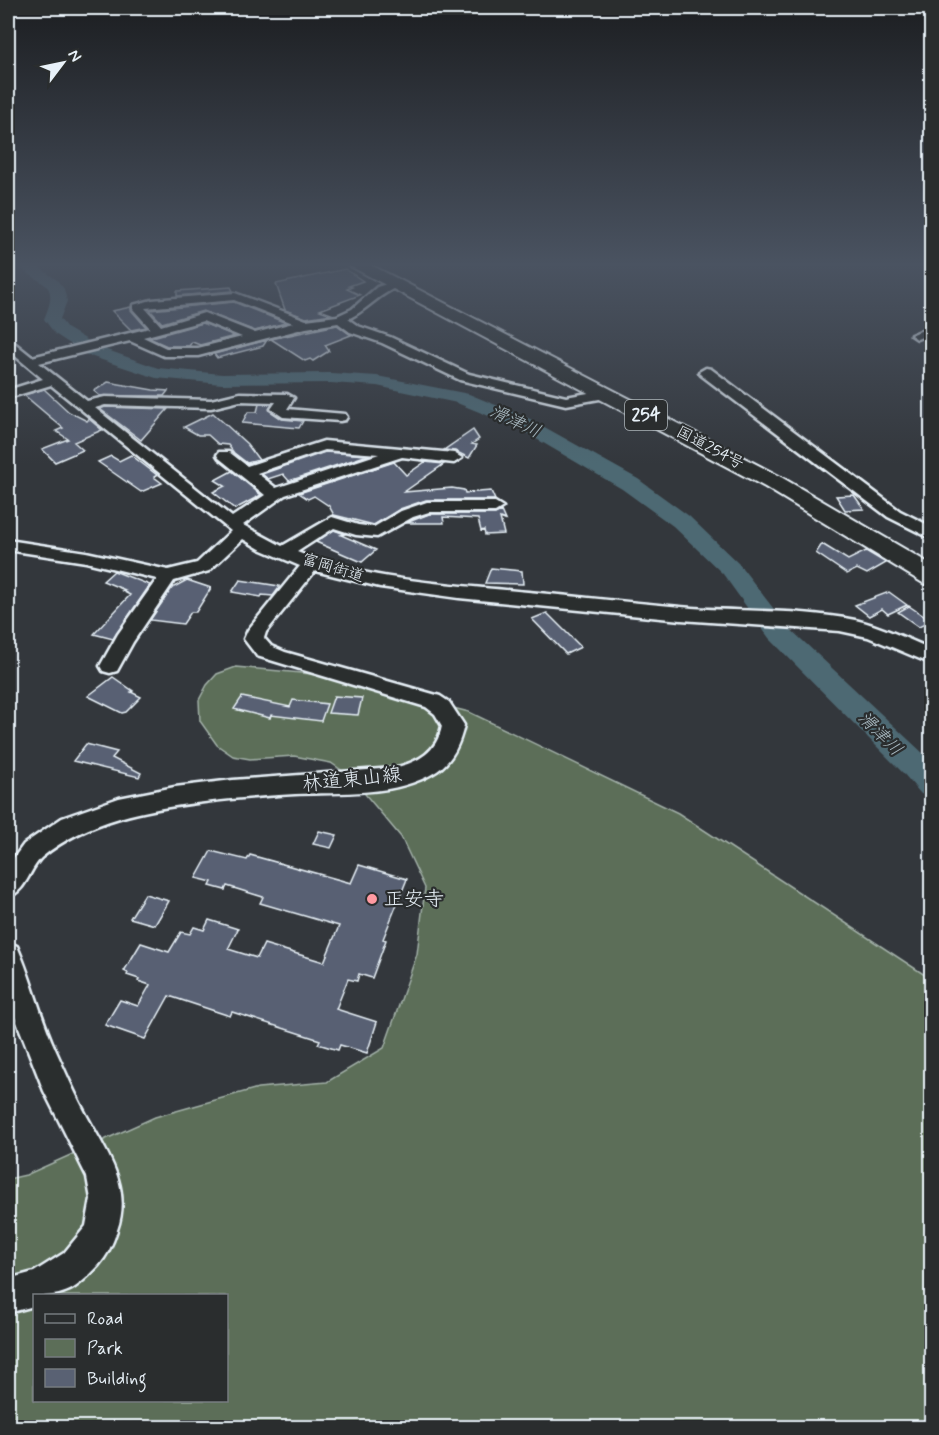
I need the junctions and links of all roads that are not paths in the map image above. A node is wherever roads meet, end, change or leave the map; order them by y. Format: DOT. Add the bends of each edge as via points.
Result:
graph roads {
  1 [pos="158,330"];
  2 [pos="236,330"];
  3 [pos="281,330"];
  4 [pos="357,330"];
  5 [pos="483,330"];
  6 [pos="930,330"];
  7 [pos="917,335"];
  8 [pos="254,337"];
  9 [pos="129,338"];
  10 [pos="8,344"];
  11 [pos="20,360"];
  12 [pos="706,372"];
  13 [pos="53,381"];
  14 [pos="8,394"];
  15 [pos="605,394"];
  16 [pos="85,406"];
  17 [pos="340,417"];
  18 [pos="401,452"];
  19 [pos="224,455"];
  20 [pos="454,458"];
  21 [pos="246,473"];
  22 [pos="274,494"];
  23 [pos="495,507"];
  24 [pos="237,528"];
  25 [pos="932,534"];
  26 [pos="8,545"];
  27 [pos="284,552"];
  28 [pos="312,563"];
  29 [pos="168,576"];
  30 [pos="932,577"];
  31 [pos="932,657"];
  32 [pos="110,666"];
  33 [pos="8,886"];
  34 [pos="8,955"];
  35 [pos="8,1296"];
  1 -- 9 [label="street"];
  2 -- 8 [label="street"];
  3 -- 8 [label="street"];
  4 -- 15 [label="street" via="465,377 566,401"];
  5 -- 15 [label="highway, 国道254号 / 254"];
  6 -- 7 [label="street"];
  8 -- 9 [label="street" via="188,354 164,352"];
  9 -- 11 [label="street"];
  10 -- 11 [label="street, 富岡街道"];
  11 -- 13 [label="street, 富岡街道"];
  12 -- 25 [label="street" via="894,514"];
  13 -- 14 [label="street"];
  13 -- 16 [label="street, 富岡街道"];
  15 -- 30 [label="highway, 国道254号 / 254" via="773,482"];
  16 -- 17 [label="street" via="105,401 211,404 235,397 287,398 278,409 283,413"];
  16 -- 24 [label="street, 富岡街道"];
  18 -- 20 [label="street"];
  18 -- 21 [label="street" via="324,444"];
  18 -- 22 [label="street"];
  19 -- 21 [label="street"];
  21 -- 22 [label="street"];
  22 -- 24 [label="street"];
  23 -- 27 [label="street" via="427,507 376,532 332,522"];
  24 -- 27 [label="street, 富岡街道"];
  24 -- 29 [label="street" via="203,567"];
  26 -- 29 [label="street" via="86,556"];
  27 -- 28 [label="street, 富岡街道"];
  28 -- 31 [label="street, 富岡街道" via="362,578 409,586 839,624 870,631"];
  28 -- 33 [label="street, 林道東山線" via="257,630 254,639 264,651 279,657 433,701 453,725 448,745 434,762 408,775 382,780 180,794 107,812 40,843 11,876"];
  29 -- 32 [label="street"];
  34 -- 35 [label="street" via="51,1074 104,1176 108,1202 101,1231 75,1265 42,1287"];
}
